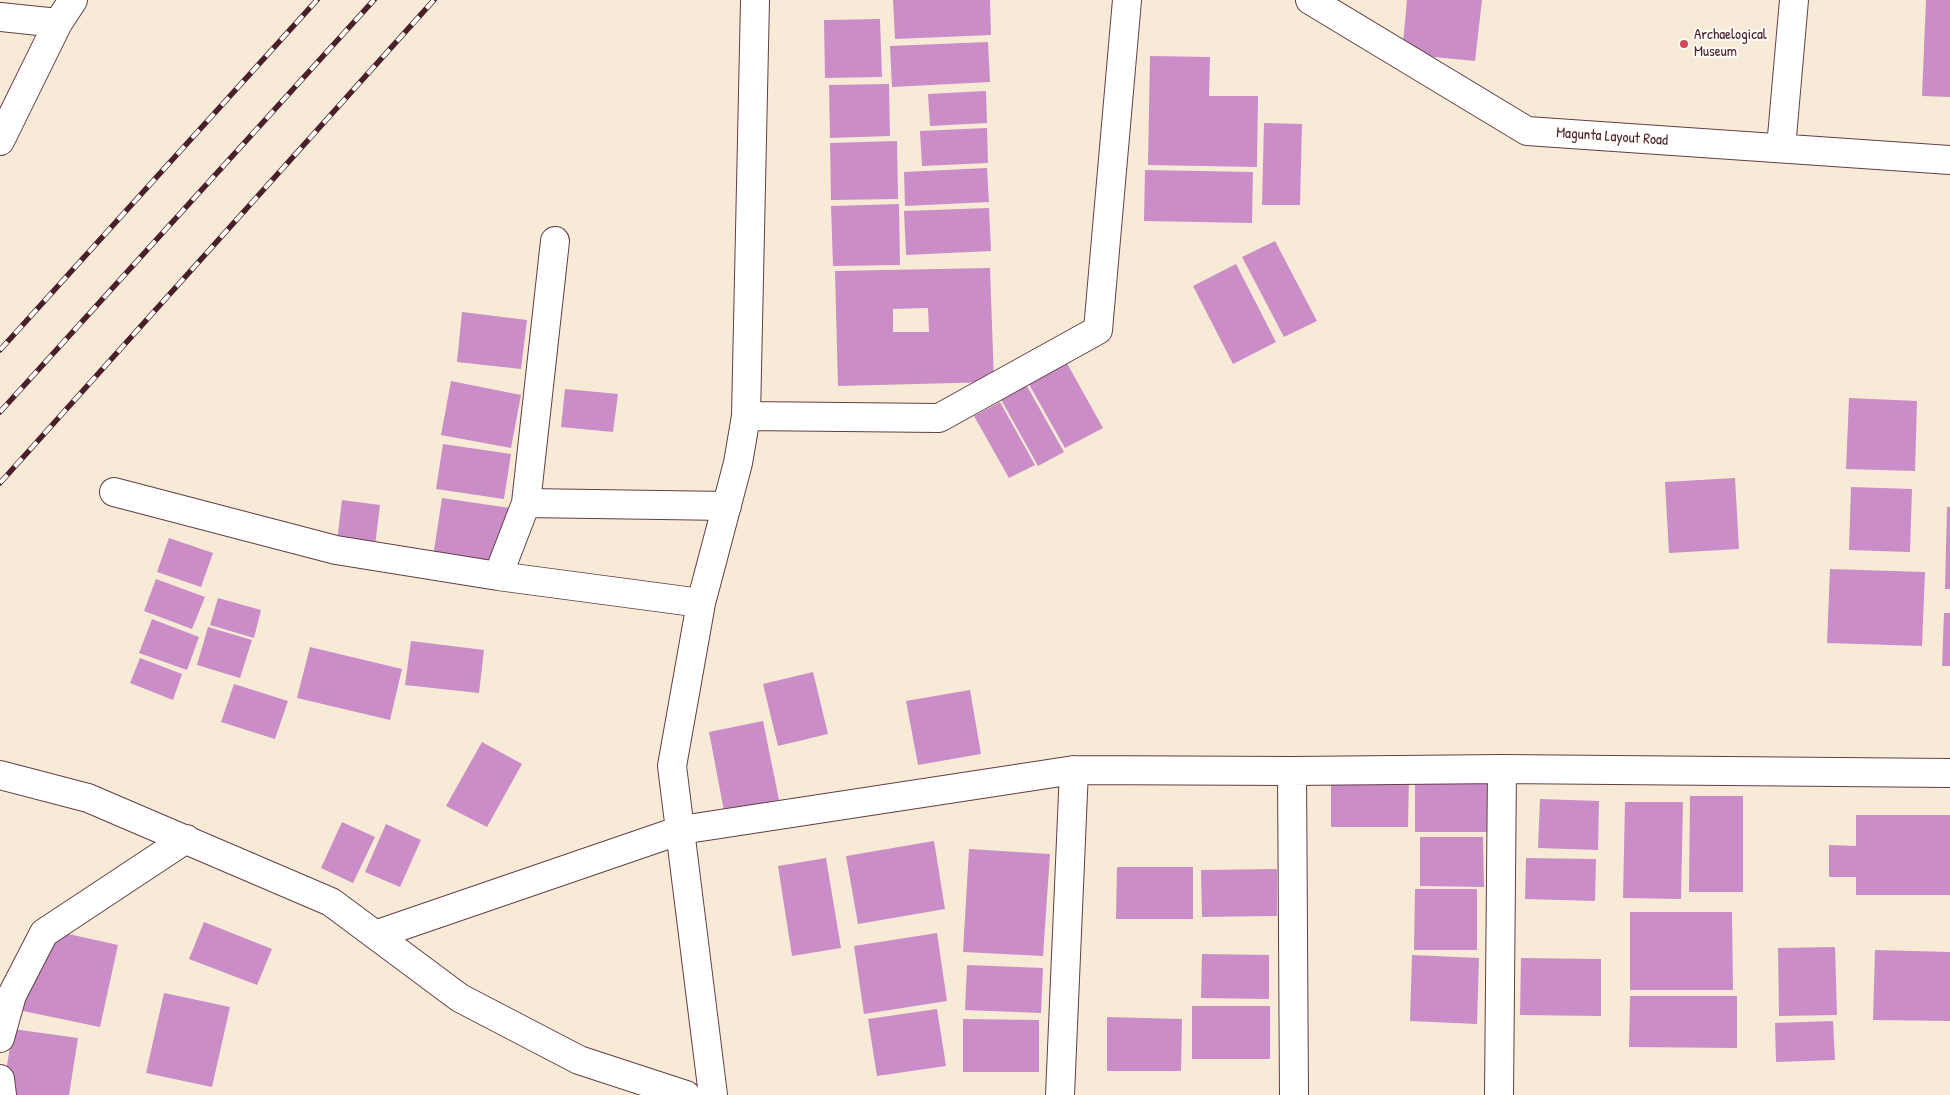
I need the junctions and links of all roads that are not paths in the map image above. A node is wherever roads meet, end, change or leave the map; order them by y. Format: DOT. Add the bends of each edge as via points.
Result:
graph roads {
  1 [pos="73,0"];
  2 [pos="755,0"];
  3 [pos="1127,0"];
  4 [pos="1310,0"];
  5 [pos="1794,0"];
  6 [pos="0,17"];
  7 [pos="58,23"];
  8 [pos="0,140"];
  9 [pos="1780,148"];
  10 [pos="1950,160"];
  11 [pos="555,241"];
  12 [pos="746,416"];
  13 [pos="114,492"];
  14 [pos="526,503"];
  15 [pos="727,506"];
  16 [pos="498,576"];
  17 [pos="701,603"];
  18 [pos="1502,769"];
  19 [pos="1074,770"];
  20 [pos="1292,771"];
  21 [pos="1950,773"];
  22 [pos="0,775"];
  23 [pos="681,830"];
  24 [pos="186,839"];
  25 [pos="375,935"];
  26 [pos="0,1038"];
  27 [pos="0,1079"];
  28 [pos="2,1095"];
  29 [pos="686,1095"];
  30 [pos="713,1095"];
  31 [pos="1060,1095"];
  32 [pos="1294,1095"];
  33 [pos="1499,1095"];
  1 -- 7 [label="street"];
  2 -- 12 [label="street"];
  3 -- 12 [label="street" via="1098,330 939,418"];
  4 -- 9 [label="street, Magunta Layout Road" via="1527,131"];
  5 -- 9 [label="street"];
  6 -- 7 [label="street"];
  7 -- 8 [label="street"];
  9 -- 10 [label="street, Magunta Layout Road"];
  11 -- 14 [label="street"];
  12 -- 15 [label="street"];
  13 -- 16 [label="street" via="336,550"];
  14 -- 15 [label="street"];
  14 -- 16 [label="street"];
  15 -- 17 [label="street"];
  16 -- 17 [label="street"];
  17 -- 23 [label="street" via="672,766"];
  18 -- 20 [label="street"];
  18 -- 21 [label="street"];
  18 -- 33 [label="street"];
  19 -- 20 [label="street"];
  19 -- 23 [label="street"];
  19 -- 31 [label="street"];
  20 -- 32 [label="street"];
  22 -- 24 [label="street" via="88,798"];
  23 -- 25 [label="street"];
  23 -- 30 [label="street"];
  24 -- 25 [label="street" via="331,902"];
  24 -- 26 [label="street" via="44,933 12,995"];
  25 -- 29 [label="street" via="460,998 579,1060"];
  27 -- 28 [label="street"];
}
